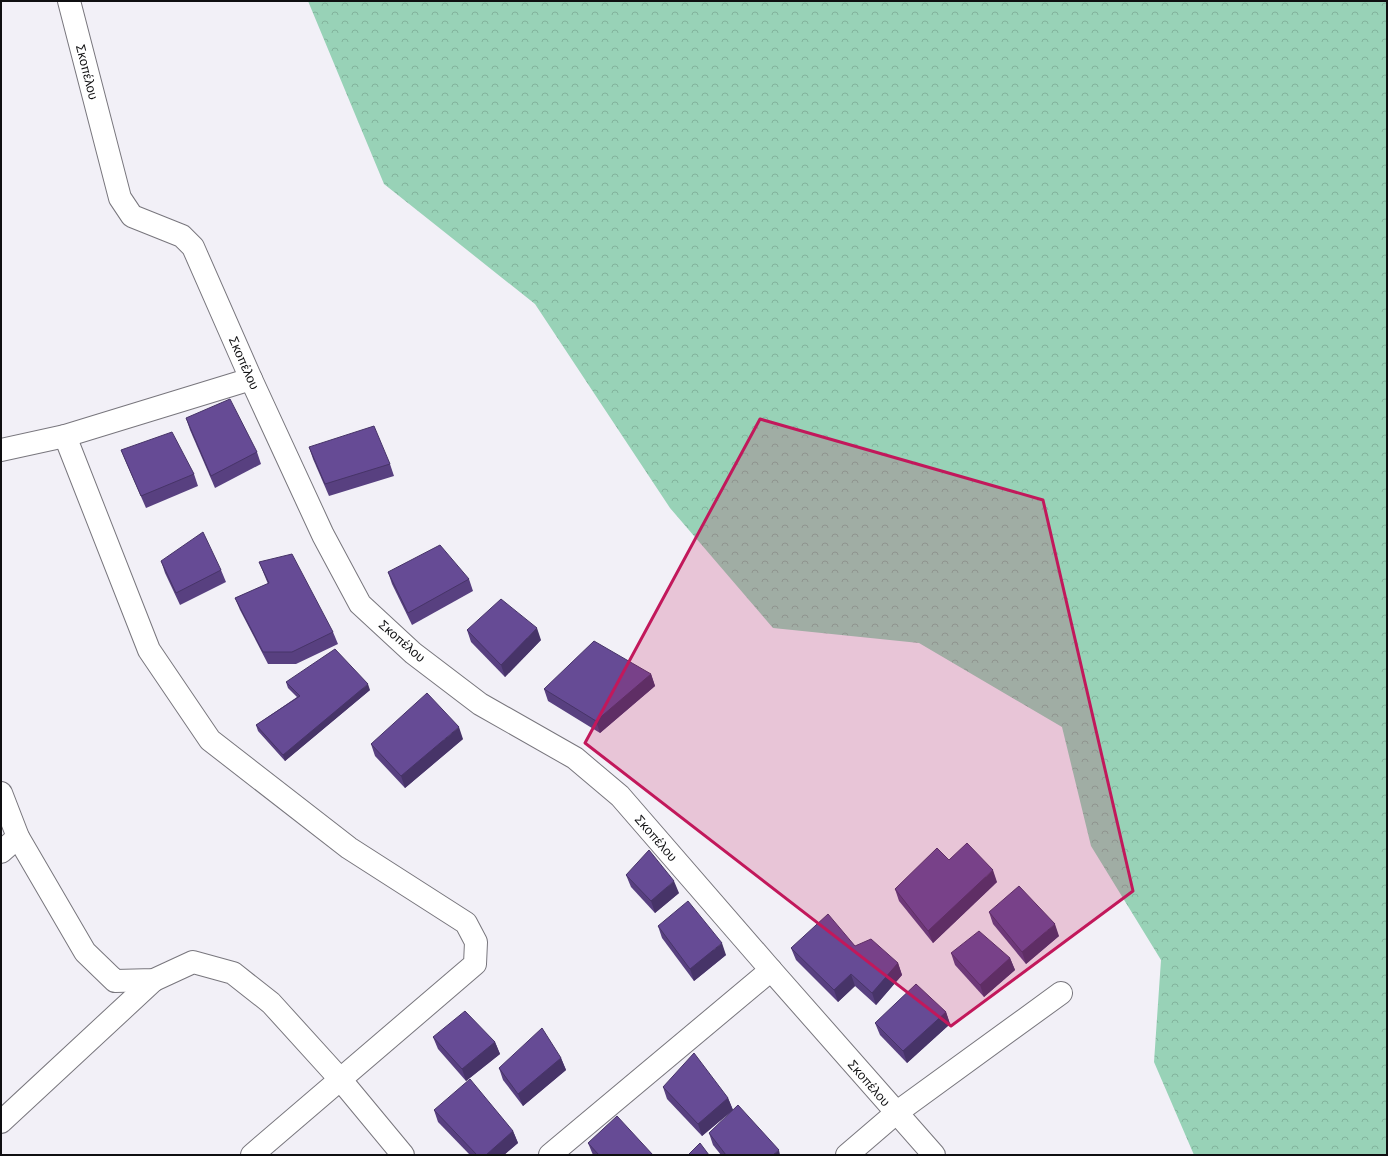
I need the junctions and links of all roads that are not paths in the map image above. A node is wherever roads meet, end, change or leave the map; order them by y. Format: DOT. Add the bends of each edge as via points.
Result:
graph roads {
  1 [pos="69,1"];
  2 [pos="250,379"];
  3 [pos="65,436"];
  4 [pos="1,450"];
  5 [pos="1,793"];
  6 [pos="18,837"];
  7 [pos="1,852"];
  8 [pos="771,970"];
  9 [pos="154,980"];
  10 [pos="1061,993"];
  11 [pos="340,1079"];
  12 [pos="896,1113"];
  13 [pos="1,1122"];
  14 [pos="252,1155"];
  15 [pos="403,1155"];
  16 [pos="550,1155"];
  17 [pos="847,1155"];
  18 [pos="934,1155"];
  1 -- 2 [label="street, Σκοπέλου" via="120,198 132,216 182,236 194,247"];
  2 -- 3 [label="street"];
  2 -- 8 [label="street, Σκοπέλου" via="323,535 360,604 413,653 480,704 574,758 620,796"];
  3 -- 4 [label="street"];
  3 -- 11 [label="street" via="149,650 210,740 349,848 466,923 476,942 475,964"];
  5 -- 6 [label="street"];
  6 -- 7 [label="street"];
  6 -- 9 [label="street" via="85,952 116,981"];
  8 -- 12 [label="street, Σκοπέλου"];
  8 -- 16 [label="street"];
  9 -- 11 [label="street" via="193,962 233,974 271,1003"];
  9 -- 13 [label="street"];
  10 -- 12 [label="street"];
  11 -- 14 [label="street"];
  11 -- 15 [label="street"];
  12 -- 17 [label="street"];
  12 -- 18 [label="street, Σκοπέλου"];
}
